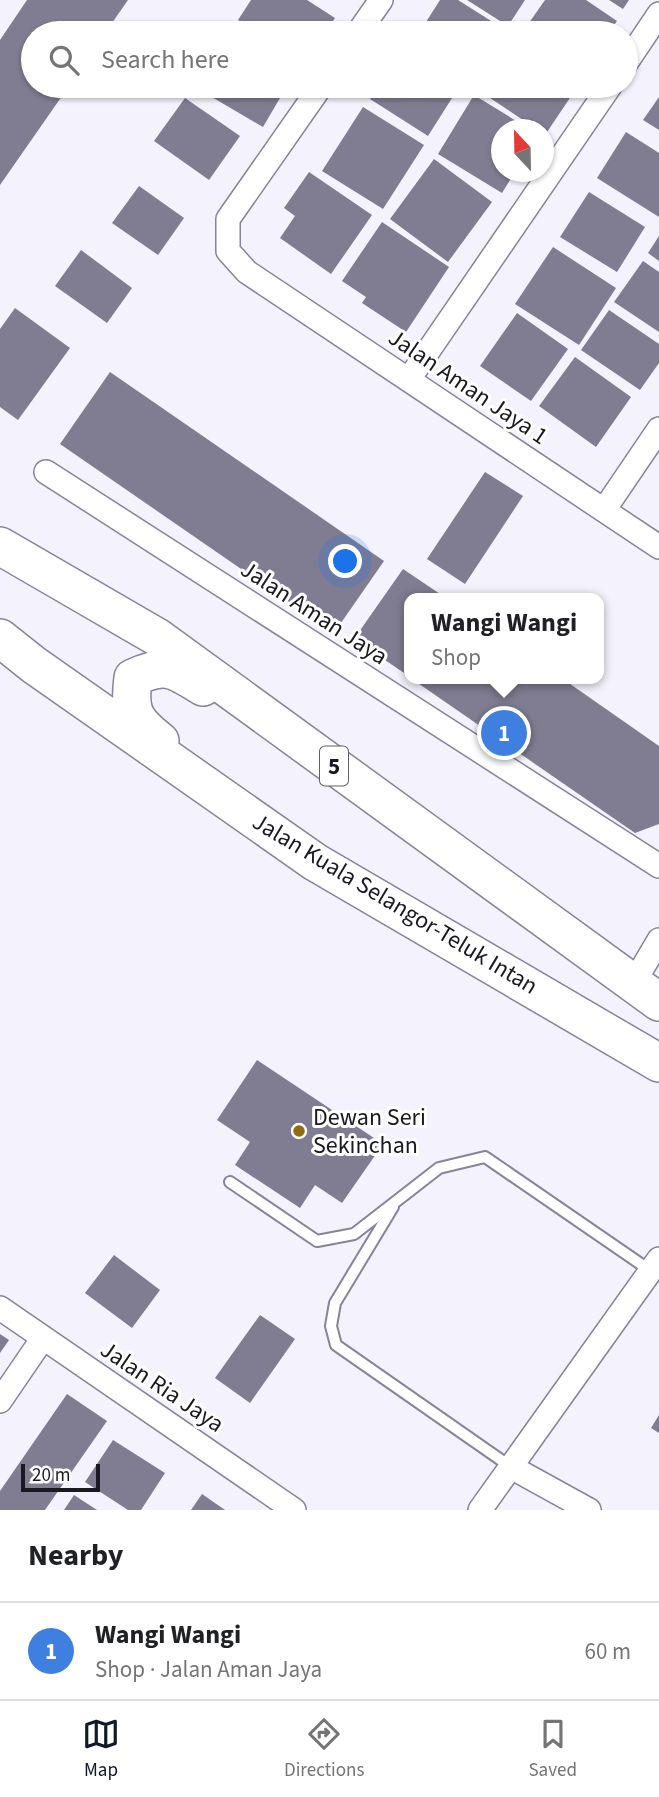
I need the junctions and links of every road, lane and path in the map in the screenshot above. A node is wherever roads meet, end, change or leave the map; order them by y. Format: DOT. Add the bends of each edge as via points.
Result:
graph roads {
  1 [pos="381,0"];
  2 [pos="659,14"];
  3 [pos="366,21"];
  4 [pos="638,45"];
  5 [pos="313,98"];
  6 [pos="602,98"];
  7 [pos="409,379"];
  8 [pos="659,429"];
  9 [pos="46,472"];
  10 [pos="604,510"];
  11 [pos="0,546"];
  12 [pos="659,547"];
  13 [pos="0,638"];
  14 [pos="368,791"];
  15 [pos="315,862"];
  16 [pos="659,866"];
  17 [pos="659,940"];
  18 [pos="646,993"];
  19 [pos="659,1063"];
  20 [pos="230,1182"];
  21 [pos="397,1201"];
  22 [pos="655,1265"];
  23 [pos="0,1308"];
  24 [pos="43,1338"];
  25 [pos="0,1401"];
  26 [pos="511,1467"];
  27 [pos="294,1510"];
  28 [pos="480,1510"];
  29 [pos="589,1510"];
  1 -- 3 [label="street"];
  2 -- 4 [label="street"];
  5 -- 7 [label="street, Jalan Aman Jaya 1" via="228,219 229,251 247,272"];
  6 -- 7 [label="street"];
  7 -- 10 [label="street, Jalan Aman Jaya 1"];
  8 -- 10 [label="street"];
  9 -- 16 [label="street, Jalan Aman Jaya"];
  10 -- 12 [label="street, Jalan Aman Jaya 1"];
  11 -- 14 [label="highway, 5" via="157,637"];
  13 -- 15 [label="highway, Jalan Kuala Selangor-Teluk Intan"];
  14 -- 15 [label="highway" via="174,669 150,670 133,678 130,702 142,726"];
  14 -- 18 [label="highway, 5"];
  15 -- 19 [label="highway, Jalan Kuala Selangor-Teluk Intan"];
  17 -- 18 [label="street"];
  20 -- 21 [label="lane" via="317,1241 354,1234"];
  21 -- 22 [label="lane" via="439,1168 485,1157"];
  21 -- 26 [label="lane" via="335,1303 331,1326 336,1345"];
  22 -- 26 [label="street"];
  23 -- 24 [label="street, Jalan Ria Jaya"];
  24 -- 25 [label="street"];
  24 -- 27 [label="street, Jalan Ria Jaya"];
  26 -- 28 [label="street"];
  26 -- 29 [label="street"];
}
